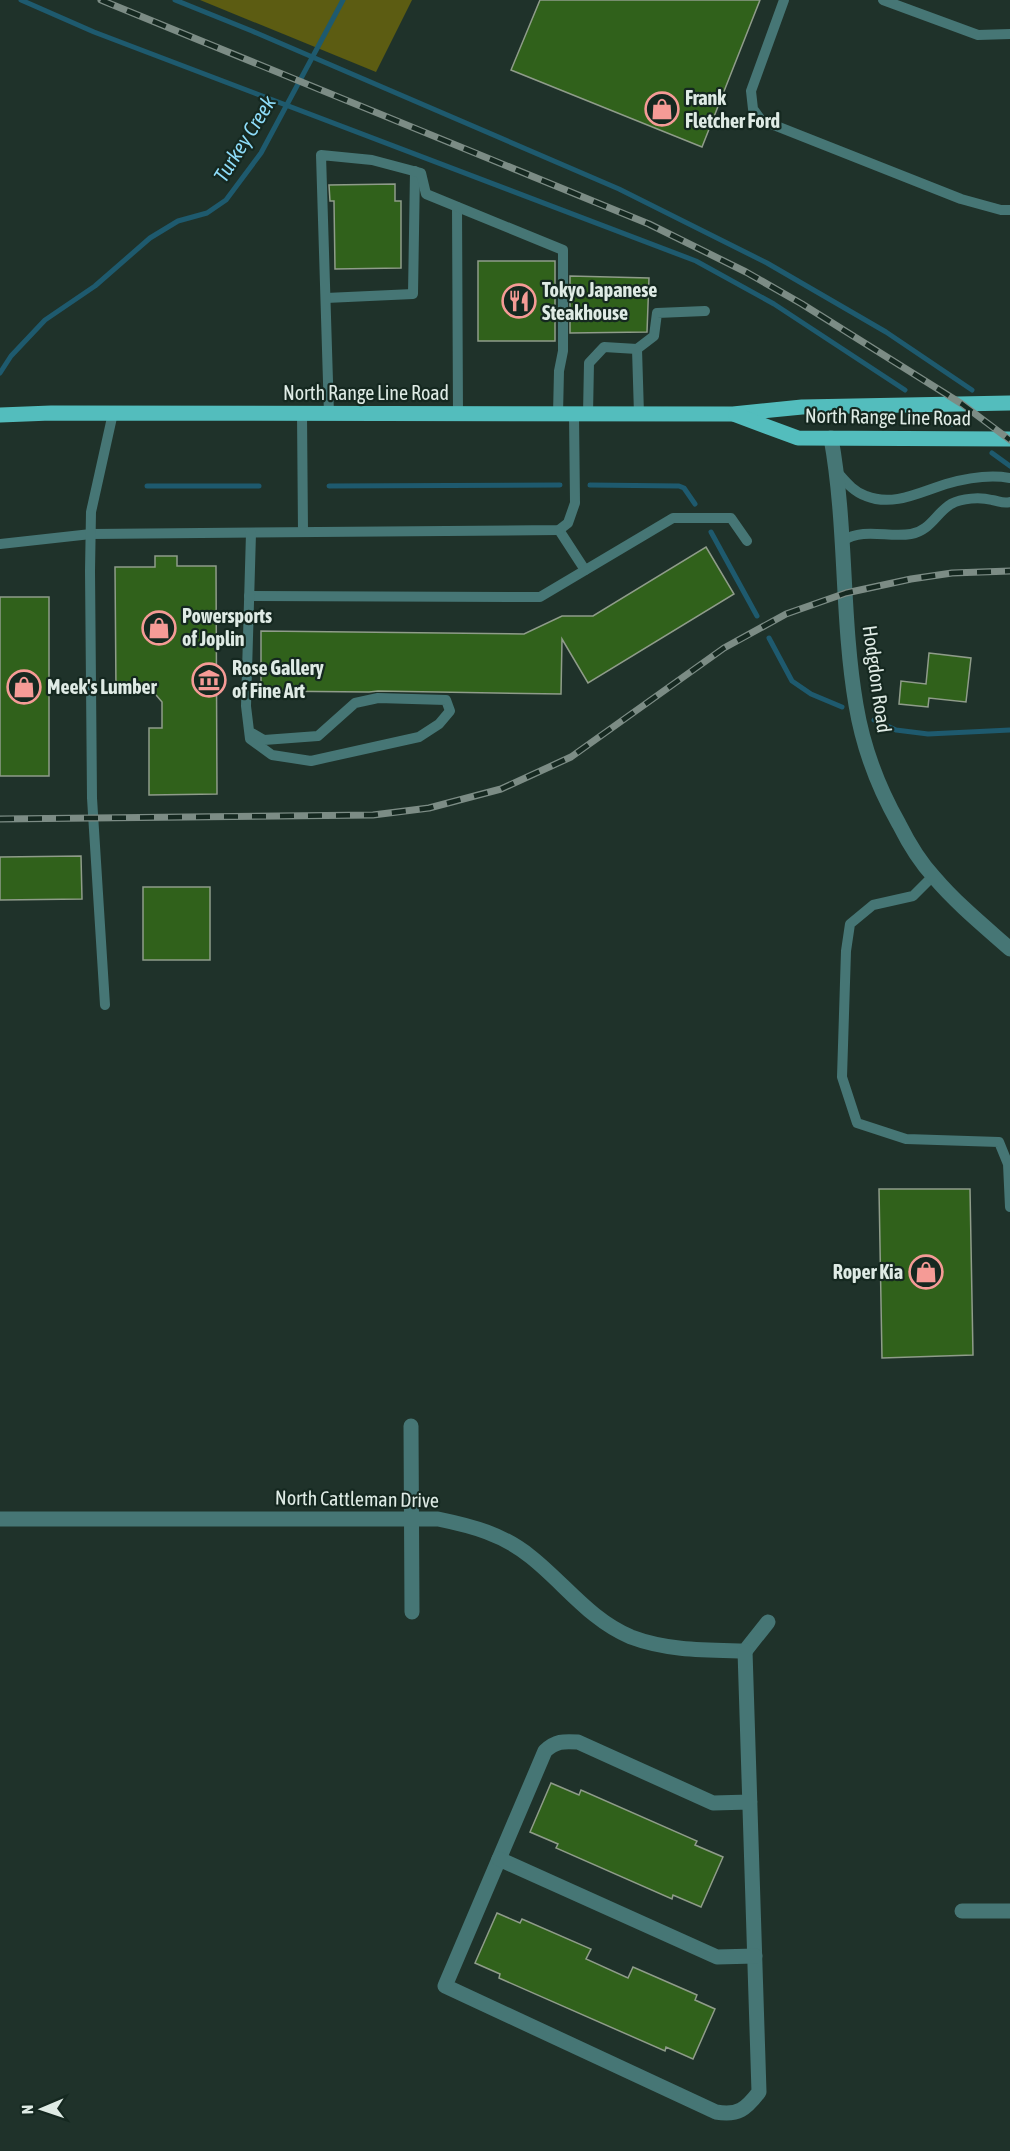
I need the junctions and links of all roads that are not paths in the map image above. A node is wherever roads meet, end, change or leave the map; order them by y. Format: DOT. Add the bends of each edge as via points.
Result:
graph roads {
  1 [pos="784,0"];
  2 [pos="883,0"];
  3 [pos="1010,34"];
  4 [pos="415,171"];
  5 [pos="457,207"];
  6 [pos="1010,210"];
  7 [pos="326,298"];
  8 [pos="705,311"];
  9 [pos="637,349"];
  10 [pos="1010,403"];
  11 [pos="113,413"];
  12 [pos="303,414"];
  13 [pos="329,414"];
  14 [pos="458,414"];
  15 [pos="574,414"];
  16 [pos="639,414"];
  17 [pos="733,414"];
  18 [pos="0,415"];
  19 [pos="831,438"];
  20 [pos="1010,439"];
  21 [pos="838,473"];
  22 [pos="1010,478"];
  23 [pos="1010,502"];
  24 [pos="559,530"];
  25 [pos="303,532"];
  26 [pos="251,533"];
  27 [pos="90,534"];
  28 [pos="747,541"];
  29 [pos="843,541"];
  30 [pos="0,544"];
  31 [pos="585,570"];
  32 [pos="249,597"];
  33 [pos="250,732"];
  34 [pos="933,876"];
  35 [pos="1010,949"];
  36 [pos="105,1005"];
  37 [pos="1009,1164"];
  38 [pos="1010,1207"];
  39 [pos="411,1426"];
  40 [pos="0,1519"];
  41 [pos="411,1519"];
  42 [pos="412,1612"];
  43 [pos="768,1622"];
  44 [pos="745,1651"];
  45 [pos="750,1802"];
  46 [pos="499,1859"];
  47 [pos="962,1911"];
  48 [pos="1010,1911"];
  49 [pos="755,1956"];
  1 -- 6 [label="lane" via="751,91 753,109 761,120 961,199"];
  2 -- 3 [label="lane" via="978,35"];
  4 -- 5 [label="lane" via="421,173 426,194"];
  4 -- 7 [label="lane" via="413,294"];
  4 -- 7 [label="lane" via="372,160 321,155"];
  5 -- 14 [label="lane"];
  5 -- 15 [label="lane" via="563,250 563,351 559,370"];
  7 -- 13 [label="lane"];
  8 -- 9 [label="lane" via="657,313 654,336"];
  9 -- 15 [label="lane" via="604,347 589,363"];
  9 -- 16 [label="lane"];
  10 -- 17 [label="main road, North Range Line Road" via="802,407"];
  11 -- 12 [label="main road, North Range Line Road"];
  11 -- 18 [label="main road, North Range Line Road"];
  11 -- 27 [label="lane" via="91,512"];
  12 -- 13 [label="main road, North Range Line Road"];
  12 -- 25 [label="lane"];
  13 -- 14 [label="main road, North Range Line Road"];
  14 -- 15 [label="main road, North Range Line Road"];
  15 -- 16 [label="main road, North Range Line Road"];
  15 -- 24 [label="lane" via="575,503 568,523"];
  16 -- 17 [label="main road, North Range Line Road"];
  17 -- 19 [label="main road, North Range Line Road" via="798,438"];
  19 -- 20 [label="main road, North Range Line Road"];
  19 -- 21 [label="street, Hodgdon Road"];
  21 -- 22 [label="lane" via="850,488 866,497 890,500 969,478"];
  21 -- 29 [label="street, Hodgdon Road"];
  23 -- 29 [label="lane" via="972,498 952,503 928,527 912,534 871,532"];
  24 -- 25 [label="lane"];
  24 -- 31 [label="lane"];
  25 -- 26 [label="lane"];
  26 -- 27 [label="lane"];
  26 -- 32 [label="lane"];
  27 -- 30 [label="lane"];
  27 -- 36 [label="lane" via="92,798"];
  28 -- 31 [label="lane" via="731,518 673,518"];
  29 -- 34 [label="street, Hodgdon Road" via="852,676 865,744 891,811"];
  31 -- 32 [label="lane" via="540,597"];
  32 -- 33 [label="lane" via="246,706"];
  33 -- 33 [label="lane" via="250,739 272,755 311,761 419,737 450,711 446,700 378,698 355,703 318,736 264,740"];
  34 -- 35 [label="street, Hodgdon Road"];
  34 -- 37 [label="lane" via="913,896 873,905 850,924 842,1077 857,1123 906,1139 999,1142"];
  37 -- 38 [label="lane"];
  39 -- 41 [label="street"];
  40 -- 41 [label="street, North Cattleman Drive"];
  41 -- 42 [label="street"];
  41 -- 44 [label="street, North Cattleman Drive" via="474,1526 503,1538 531,1556 601,1620 630,1636 661,1646"];
  43 -- 44 [label="street"];
  44 -- 45 [label="street"];
  45 -- 46 [label="street" via="713,1803 578,1742 562,1741 545,1751"];
  45 -- 49 [label="street"];
  46 -- 49 [label="street" via="717,1957"];
  46 -- 49 [label="street" via="445,1986 716,2112 738,2113 759,2092"];
  47 -- 48 [label="street"];
}
